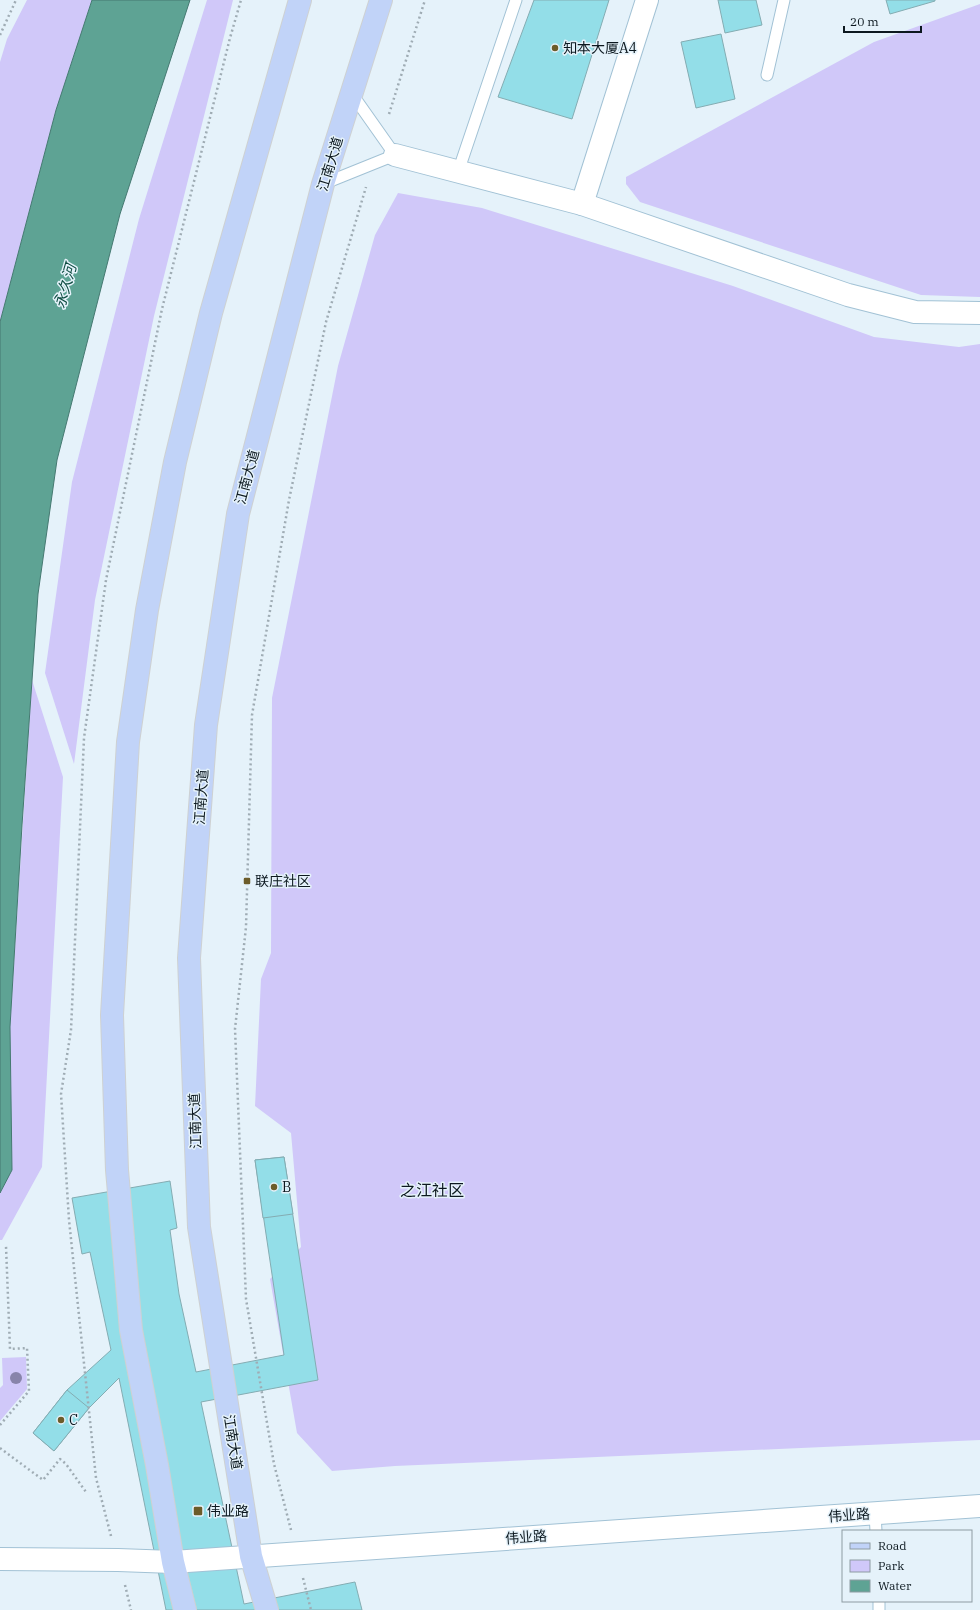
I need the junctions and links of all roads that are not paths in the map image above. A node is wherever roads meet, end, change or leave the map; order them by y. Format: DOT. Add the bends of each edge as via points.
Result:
graph roads {
  1 [pos="300,0"];
  2 [pos="381,0"];
  3 [pos="516,0"];
  4 [pos="647,0"];
  5 [pos="784,0"];
  6 [pos="767,75"];
  7 [pos="352,94"];
  8 [pos="395,155"];
  9 [pos="458,172"];
  10 [pos="323,184"];
  11 [pos="582,204"];
  12 [pos="980,313"];
  13 [pos="980,1506"];
  14 [pos="875,1522"];
  15 [pos="251,1556"];
  16 [pos="0,1560"];
  17 [pos="173,1562"];
  18 [pos="185,1610"];
  19 [pos="267,1610"];
  1 -- 17 [label="main road" via="211,313 175,462 147,610 128,742 112,1015 118,1170 131,1330"];
  2 -- 7 [label="main road, 江南大道"];
  3 -- 9 [label="lane"];
  4 -- 11 [label="main road"];
  5 -- 6 [label="lane"];
  7 -- 8 [label="lane"];
  7 -- 10 [label="main road, 江南大道"];
  8 -- 9 [label="main road"];
  8 -- 10 [label="lane"];
  9 -- 11 [label="main road"];
  10 -- 15 [label="main road, 江南大道" via="238,514 206,725 189,958 199,1227"];
  11 -- 12 [label="main road" via="848,295 914,312"];
  13 -- 14 [label="main road, 伟业路"];
  14 -- 15 [label="main road, 伟业路"];
  15 -- 17 [label="main road, 伟业路"];
  15 -- 19 [label="main road, 江南大道"];
  16 -- 17 [label="main road, 伟业路"];
  17 -- 18 [label="main road"];
}
